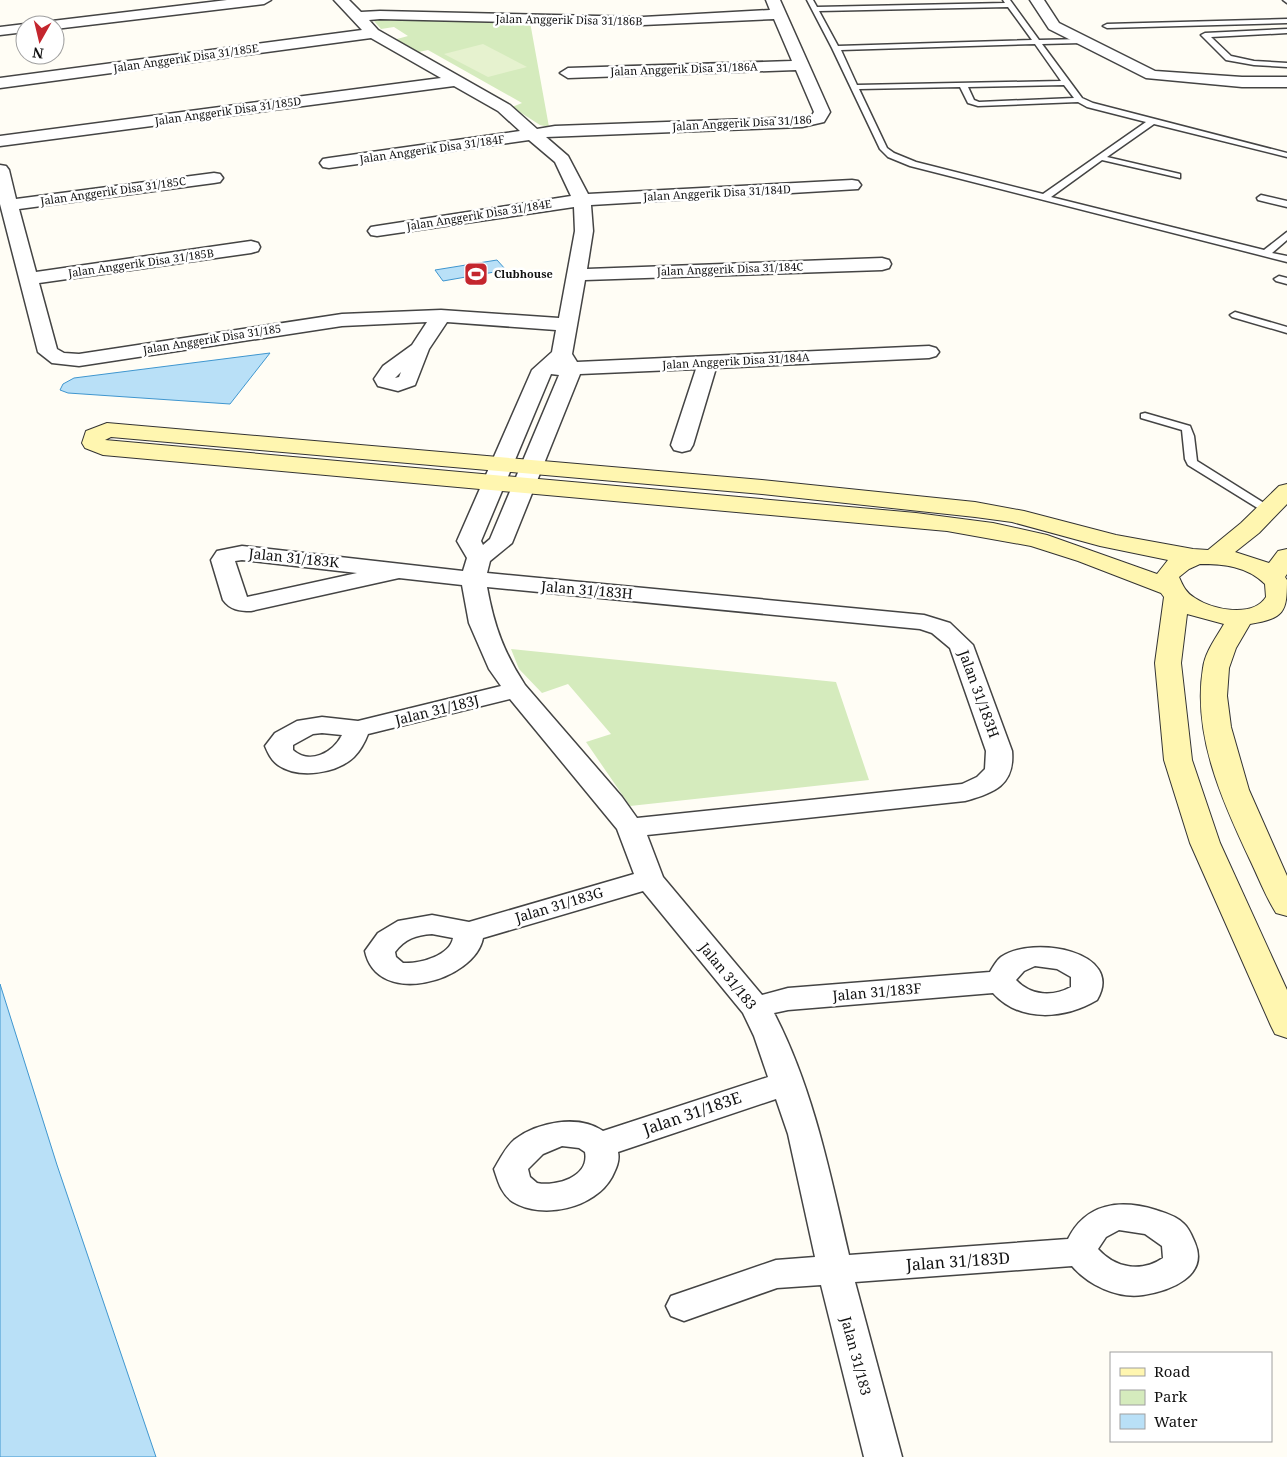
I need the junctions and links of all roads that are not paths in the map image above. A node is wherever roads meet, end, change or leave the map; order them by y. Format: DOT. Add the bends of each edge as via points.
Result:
graph roads {
  1 [pos="264,0"];
  2 [pos="341,0"];
  3 [pos="810,0"];
  4 [pos="1038,0"];
  5 [pos="1008,2"];
  6 [pos="906,4"];
  7 [pos="776,7"];
  8 [pos="814,9"];
  9 [pos="359,18"];
  10 [pos="1287,21"];
  11 [pos="65,23"];
  12 [pos="1107,26"];
  13 [pos="15,29"];
  14 [pos="0,31"];
  15 [pos="1287,31"];
  16 [pos="373,33"];
  17 [pos="1081,41"];
  18 [pos="1037,42"];
  19 [pos="836,48"];
  20 [pos="801,65"];
  21 [pos="1287,65"];
  22 [pos="568,72"];
  23 [pos="456,81"];
  24 [pos="0,82"];
  25 [pos="1287,82"];
  26 [pos="1066,83"];
  27 [pos="963,84"];
  28 [pos="854,87"];
  29 [pos="1079,100"];
  30 [pos="1151,122"];
  31 [pos="536,135"];
  32 [pos="0,142"];
  33 [pos="1287,156"];
  34 [pos="1103,158"];
  35 [pos="329,163"];
  36 [pos="0,170"];
  37 [pos="1177,176"];
  38 [pos="214,178"];
  39 [pos="852,185"];
  40 [pos="1045,197"];
  41 [pos="1261,198"];
  42 [pos="582,200"];
  43 [pos="1287,204"];
  44 [pos="11,205"];
  45 [pos="377,231"];
  46 [pos="1287,235"];
  47 [pos="251,247"];
  48 [pos="1266,254"];
  49 [pos="1287,259"];
  50 [pos="882,264"];
  51 [pos="577,275"];
  52 [pos="30,279"];
  53 [pos="1235,315"];
  54 [pos="441,316"];
  55 [pos="566,325"];
  56 [pos="1287,330"];
  57 [pos="419,349"];
  58 [pos="930,352"];
  59 [pos="567,361"];
  60 [pos="708,362"];
  61 [pos="1145,416"];
  62 [pos="682,445"];
  63 [pos="498,473"];
  64 [pos="528,476"];
  65 [pos="1287,491"];
  66 [pos="1268,510"];
  67 [pos="477,522"];
  68 [pos="507,525"];
  69 [pos="1287,556"];
  70 [pos="1206,557"];
  71 [pos="476,569"];
  72 [pos="402,570"];
  73 [pos="1279,584"];
  74 [pos="1172,593"];
  75 [pos="1264,617"];
  76 [pos="516,690"];
  77 [pos="358,729"];
  78 [pos="630,828"];
  79 [pos="650,880"];
  80 [pos="1287,906"];
  81 [pos="469,932"];
  82 [pos="1000,982"];
  83 [pos="754,1007"];
  84 [pos="1287,1026"];
  85 [pos="786,1083"];
  86 [pos="599,1145"];
  87 [pos="1080,1252"];
  88 [pos="835,1270"];
  89 [pos="684,1306"];
  90 [pos="883,1457"];
  1 -- 11 [label="street"];
  2 -- 9 [label="street"];
  3 -- 8 [label="lane"];
  4 -- 17 [label="street" via="1054,26"];
  5 -- 6 [label="lane"];
  5 -- 18 [label="lane"];
  6 -- 8 [label="lane"];
  7 -- 9 [label="street, Jalan Anggerik Disa 31/186B" via="643,21 380,15"];
  7 -- 20 [label="street, Jalan Anggerik Disa 31/186"];
  8 -- 19 [label="lane"];
  9 -- 16 [label="street"];
  10 -- 12 [label="lane"];
  13 -- 14 [label="street"];
  15 -- 21 [label="lane" via="1205,35 1229,58 1254,64"];
  16 -- 23 [label="street"];
  16 -- 24 [label="street, Jalan Anggerik Disa 31/185E"];
  17 -- 18 [label="lane"];
  17 -- 25 [label="street" via="1152,74 1242,82"];
  18 -- 19 [label="lane"];
  18 -- 26 [label="lane"];
  19 -- 28 [label="lane"];
  20 -- 22 [label="street, Jalan Anggerik Disa 31/186A"];
  20 -- 31 [label="street, Jalan Anggerik Disa 31/186" via="822,112 818,119 811,121 555,131"];
  23 -- 31 [label="street" via="504,108"];
  23 -- 32 [label="street, Jalan Anggerik Disa 31/185D"];
  26 -- 27 [label="lane"];
  26 -- 29 [label="lane"];
  27 -- 28 [label="lane"];
  27 -- 29 [label="lane" via="971,101 978,104"];
  28 -- 40 [label="lane" via="884,149 891,155 913,164"];
  29 -- 30 [label="lane" via="1090,106"];
  30 -- 33 [label="lane"];
  30 -- 34 [label="lane"];
  31 -- 35 [label="street, Jalan Anggerik Disa 31/184F"];
  31 -- 42 [label="street" via="562,160"];
  34 -- 37 [label="lane"];
  34 -- 40 [label="lane"];
  36 -- 44 [label="street, Jalan Anggerik Disa 31/185"];
  38 -- 44 [label="street, Jalan Anggerik Disa 31/185C"];
  39 -- 42 [label="street, Jalan Anggerik Disa 31/184D"];
  40 -- 48 [label="lane"];
  41 -- 43 [label="lane"];
  42 -- 45 [label="street, Jalan Anggerik Disa 31/184E"];
  42 -- 51 [label="street" via="584,231"];
  44 -- 52 [label="street, Jalan Anggerik Disa 31/185"];
  46 -- 48 [label="lane"];
  47 -- 52 [label="street, Jalan Anggerik Disa 31/185B"];
  48 -- 49 [label="lane"];
  50 -- 51 [label="street, Jalan Anggerik Disa 31/184C"];
  51 -- 55 [label="street"];
  52 -- 54 [label="street, Jalan Anggerik Disa 31/185" via="48,352 58,360 68,361 342,320"];
  53 -- 56 [label="lane"];
  54 -- 55 [label="street, Jalan Anggerik Disa 31/185"];
  54 -- 57 [label="street"];
  55 -- 59 [label="street"];
  58 -- 60 [label="street, Jalan Anggerik Disa 31/184A"];
  59 -- 60 [label="street, Jalan Anggerik Disa 31/184A"];
  59 -- 63 [label="street" via="542,370"];
  59 -- 64 [label="street"];
  60 -- 62 [label="street"];
  61 -- 66 [label="lane" via="1186,428 1192,463"];
  63 -- 63 [label="street" via="103,448 93,443 94,436 107,430 124,430"];
  63 -- 64 [label="street"];
  63 -- 67 [label="street"];
  64 -- 68 [label="street"];
  64 -- 70 [label="street" via="851,494 1010,514 1133,547"];
  64 -- 74 [label="street" via="971,526 1072,550"];
  65 -- 66 [label="street"];
  66 -- 70 [label="street" via="1250,528"];
  67 -- 68 [label="street"];
  67 -- 71 [label="street, Jalan 31/183" via="469,541"];
  68 -- 71 [label="street" via="500,543"];
  69 -- 73 [label="street"];
  70 -- 73 [label="street" via="1242,561 1259,568"];
  70 -- 74 [label="street" via="1182,562 1172,568 1167,577"];
  71 -- 72 [label="street, Jalan 31/183K"];
  71 -- 76 [label="street, Jalan 31/183" via="481,624 502,669"];
  71 -- 78 [label="street, Jalan 31/183H" via="924,622 941,628 961,645 999,751 1001,764 997,775 986,784 965,792"];
  72 -- 72 [label="street, Jalan 31/183K" via="242,604 234,600 223,560 225,556 242,553"];
  73 -- 75 [label="street" via="1278,600"];
  74 -- 75 [label="street" via="1204,613"];
  74 -- 84 [label="street" via="1168,664 1178,760 1205,843"];
  75 -- 80 [label="street" via="1223,647 1216,668 1213,698 1224,764"];
  76 -- 77 [label="street, Jalan 31/183J"];
  76 -- 78 [label="street, Jalan 31/183"];
  78 -- 79 [label="street, Jalan 31/183"];
  79 -- 81 [label="street, Jalan 31/183G"];
  79 -- 83 [label="street, Jalan 31/183"];
  82 -- 83 [label="street, Jalan 31/183F" via="788,999"];
  83 -- 85 [label="street, Jalan 31/183" via="770,1036"];
  85 -- 86 [label="street, Jalan 31/183E"];
  85 -- 88 [label="street, Jalan 31/183" via="804,1134"];
  87 -- 88 [label="street, Jalan 31/183D"];
  88 -- 89 [label="street, Jalan 31/183D" via="776,1274"];
  88 -- 90 [label="street, Jalan 31/183"];
}
